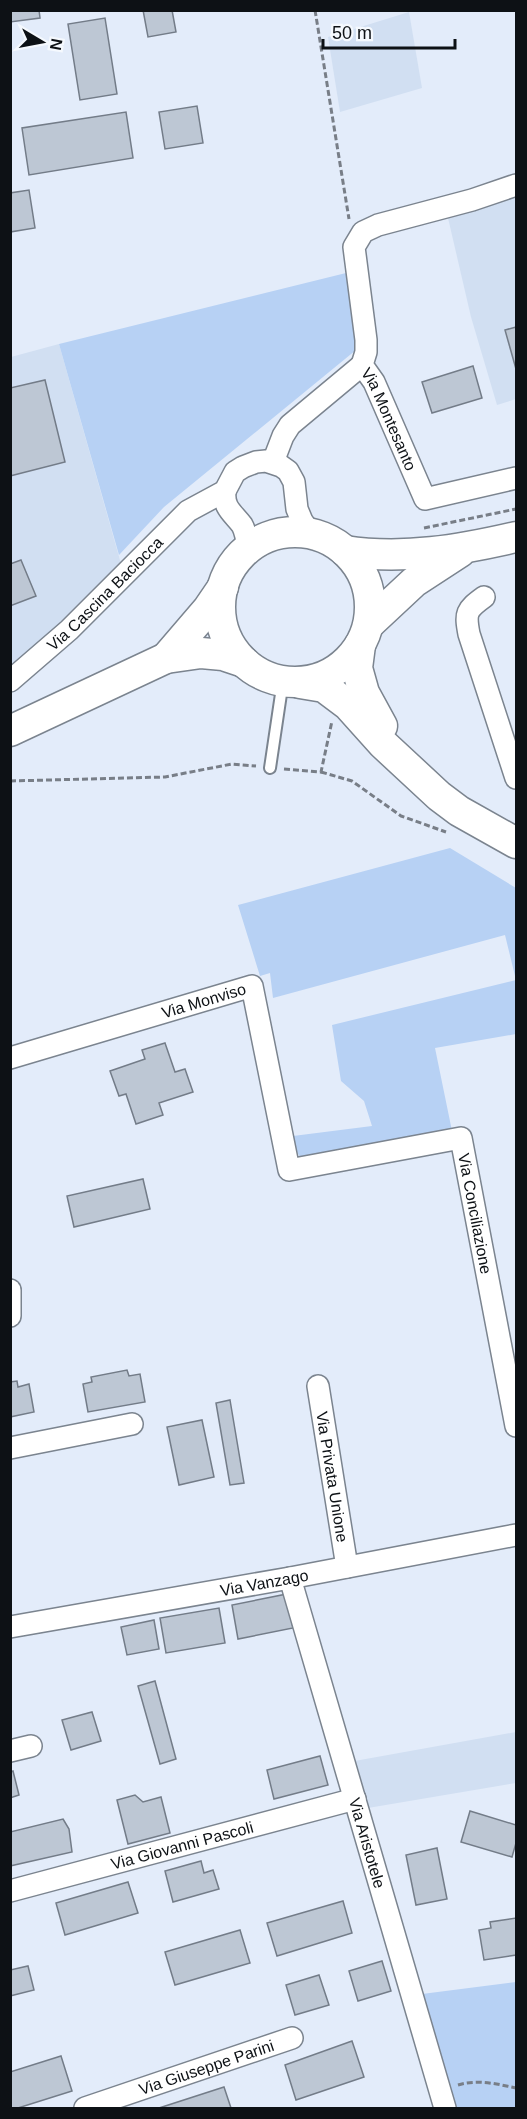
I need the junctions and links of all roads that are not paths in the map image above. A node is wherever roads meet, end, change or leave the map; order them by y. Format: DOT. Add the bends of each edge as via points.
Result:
graph roads {
  1 [pos="516,185"];
  2 [pos="362,365"];
  3 [pos="273,462"];
  4 [pos="516,478"];
  5 [pos="227,501"];
  6 [pos="311,534"];
  7 [pos="516,537"];
  8 [pos="248,549"];
  9 [pos="464,549"];
  10 [pos="345,551"];
  11 [pos="223,587"];
  12 [pos="484,597"];
  13 [pos="364,635"];
  14 [pos="166,658"];
  15 [pos="244,662"];
  16 [pos="10,681"];
  17 [pos="289,682"];
  18 [pos="10,731"];
  19 [pos="407,767"];
  20 [pos="270,768"];
  21 [pos="516,778"];
  22 [pos="516,843"];
  23 [pos="10,1058"];
  24 [pos="289,1170"];
  25 [pos="10,1290"];
  26 [pos="10,1316"];
  27 [pos="318,1386"];
  28 [pos="132,1424"];
  29 [pos="516,1426"];
  30 [pos="10,1448"];
  31 [pos="516,1534"];
  32 [pos="347,1567"];
  33 [pos="290,1578"];
  34 [pos="10,1627"];
  35 [pos="355,1799"];
  36 [pos="10,1892"];
  37 [pos="292,2038"];
  38 [pos="442,2099"];
  39 [pos="85,2109"];
  1 -- 2 [label="street, Via Montesanto" via="363,232 354,247 366,340"];
  2 -- 3 [label="street" via="290,425"];
  2 -- 4 [label="street, Via Montesanto" via="374,382 425,499"];
  3 -- 5 [label="street" via="243,466 236,472"];
  3 -- 6 [label="street" via="288,471 294,482 297,509"];
  5 -- 8 [label="street" via="243,527"];
  5 -- 16 [label="street, Via Cascina Baciocca" via="217,506 198,505 188,511 69,630"];
  6 -- 8 [label="street" via="273,536"];
  6 -- 10 [label="street"];
  7 -- 9 [label="street"];
  8 -- 11 [label="street" via="237,560"];
  9 -- 10 [label="street" via="374,556"];
  9 -- 13 [label="street" via="414,582"];
  10 -- 13 [label="street" via="367,584 370,604"];
  11 -- 14 [label="street"];
  11 -- 15 [label="street" via="223,627"];
  12 -- 21 [label="street" via="468,610 466,618"];
  13 -- 17 [label="street" via="349,660 335,672 318,679"];
  13 -- 19 [label="street" via="357,668 364,693"];
  14 -- 15 [label="street" via="201,653"];
  14 -- 18 [label="street"];
  15 -- 17 [label="street" via="260,674"];
  17 -- 19 [label="street" via="324,687 348,705"];
  17 -- 20 [label="lane" via="281,694"];
  19 -- 22 [label="street" via="459,811"];
  23 -- 24 [label="street, Via Monviso" via="252,986"];
  24 -- 29 [label="street, Via Conciliazione" via="461,1138"];
  25 -- 26 [label="street"];
  27 -- 32 [label="street, Via Privata Unione"];
  28 -- 30 [label="street"];
  31 -- 32 [label="street, Via Vanzago"];
  32 -- 33 [label="street, Via Vanzago"];
  33 -- 34 [label="street, Via Vanzago"];
  33 -- 35 [label="street, Via Aristotele"];
  35 -- 36 [label="street, Via Giovanni Pascoli"];
  35 -- 38 [label="street, Via Aristotele"];
  37 -- 39 [label="street, Via Giuseppe Parini"];
}
